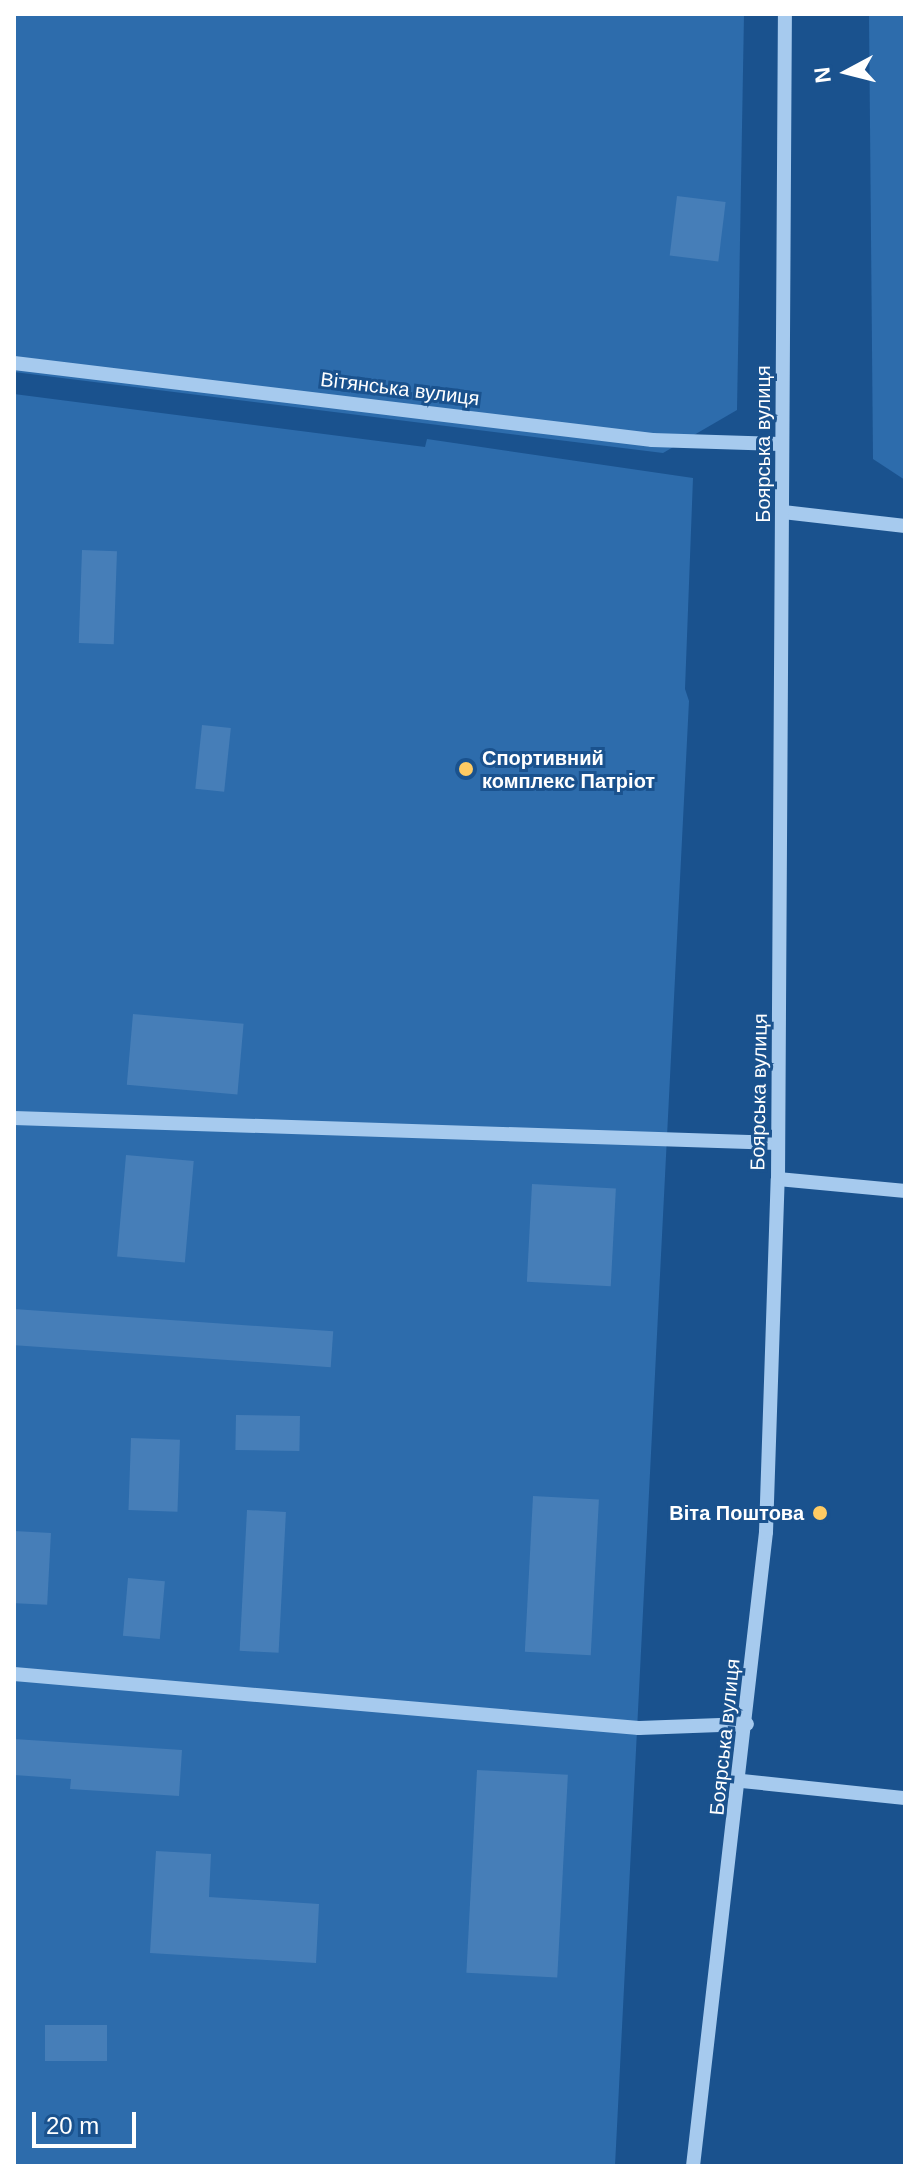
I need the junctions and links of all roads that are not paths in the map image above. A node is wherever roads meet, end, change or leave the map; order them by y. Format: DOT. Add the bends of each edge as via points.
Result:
graph roads {
  1 [pos="785,14"];
  2 [pos="14,363"];
  3 [pos="781,444"];
  4 [pos="783,512"];
  5 [pos="905,526"];
  6 [pos="14,1118"];
  7 [pos="778,1143"];
  8 [pos="778,1179"];
  9 [pos="905,1191"];
  10 [pos="14,1674"];
  11 [pos="747,1724"];
  12 [pos="742,1781"];
  13 [pos="905,1798"];
  14 [pos="693,2166"];
  1 -- 3 [label="street, Боярська вулиця"];
  2 -- 3 [label="street, Вітянська вулиця" via="652,440"];
  3 -- 4 [label="street, Боярська вулиця"];
  4 -- 5 [label="street"];
  4 -- 7 [label="street, Боярська вулиця"];
  6 -- 7 [label="street"];
  7 -- 8 [label="street, Боярська вулиця"];
  8 -- 9 [label="street"];
  8 -- 11 [label="street, Боярська вулиця" via="766,1532"];
  10 -- 11 [label="street" via="639,1728"];
  11 -- 12 [label="street, Боярська вулиця"];
  12 -- 13 [label="street"];
  12 -- 14 [label="street, Боярська вулиця"];
}
